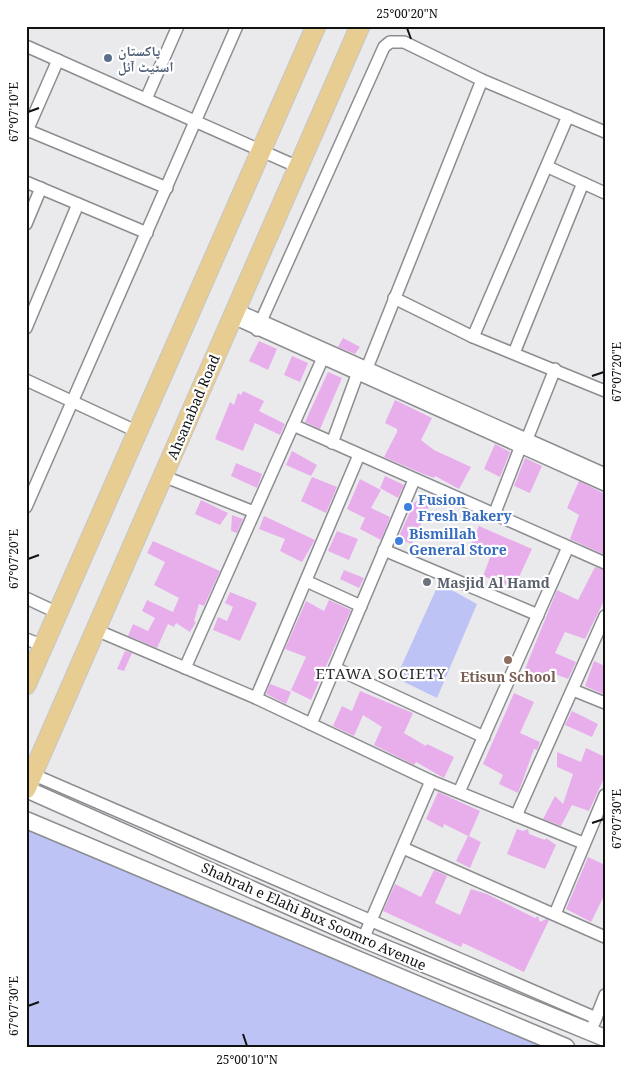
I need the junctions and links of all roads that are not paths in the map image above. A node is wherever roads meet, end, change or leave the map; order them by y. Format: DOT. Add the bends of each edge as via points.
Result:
graph roads {
  1 [pos="178,26"];
  2 [pos="237,26"];
  3 [pos="316,26"];
  4 [pos="360,26"];
  5 [pos="26,46"];
  6 [pos="58,60"];
  7 [pos="482,80"];
  8 [pos="146,99"];
  9 [pos="568,116"];
  10 [pos="196,121"];
  11 [pos="27,132"];
  12 [pos="605,132"];
  13 [pos="262,151"];
  14 [pos="298,167"];
  15 [pos="548,167"];
  16 [pos="26,182"];
  17 [pos="583,183"];
  18 [pos="41,188"];
  19 [pos="167,188"];
  20 [pos="605,193"];
  21 [pos="78,204"];
  22 [pos="26,224"];
  23 [pos="147,233"];
  24 [pos="394,298"];
  25 [pos="233,313"];
  26 [pos="259,325"];
  27 [pos="26,328"];
  28 [pos="473,337"];
  29 [pos="514,353"];
  30 [pos="322,360"];
  31 [pos="367,368"];
  32 [pos="555,369"];
  33 [pos="357,375"];
  34 [pos="26,380"];
  35 [pos="605,391"];
  36 [pos="73,401"];
  37 [pos="293,425"];
  38 [pos="138,432"];
  39 [pos="332,443"];
  40 [pos="524,444"];
  41 [pos="359,455"];
  42 [pos="605,474"];
  43 [pos="163,476"];
  44 [pos="414,480"];
  45 [pos="605,485"];
  46 [pos="26,507"];
  47 [pos="254,512"];
  48 [pos="494,515"];
  49 [pos="568,547"];
  50 [pos="384,550"];
  51 [pos="605,563"];
  52 [pos="306,582"];
  53 [pos="26,598"];
  54 [pos="361,606"];
  55 [pos="58,613"];
  56 [pos="538,615"];
  57 [pos="605,616"];
  58 [pos="96,630"];
  59 [pos="26,639"];
  60 [pos="44,646"];
  61 [pos="185,668"];
  62 [pos="335,668"];
  63 [pos="26,685"];
  64 [pos="572,690"];
  65 [pos="256,698"];
  66 [pos="605,703"];
  67 [pos="311,724"];
  68 [pos="484,737"];
  69 [pos="431,781"];
  70 [pos="28,784"];
  71 [pos="459,792"];
  72 [pos="605,795"];
  73 [pos="516,816"];
  74 [pos="26,820"];
  75 [pos="584,843"];
  76 [pos="402,848"];
  77 [pos="555,914"];
  78 [pos="370,921"];
  79 [pos="605,936"];
  80 [pos="363,939"];
  81 [pos="605,995"];
  82 [pos="597,1029"];
  83 [pos="566,1047"];
  1 -- 8 [label="street"];
  2 -- 10 [label="street"];
  3 -- 13 [label="main road"];
  4 -- 14 [label="main road, Ahsanabad Road"];
  5 -- 6 [label="street"];
  6 -- 8 [label="street"];
  6 -- 11 [label="street"];
  7 -- 9 [label="street"];
  7 -- 24 [label="street"];
  7 -- 26 [label="street" via="404,42 390,42 384,47"];
  8 -- 10 [label="street"];
  9 -- 12 [label="street"];
  9 -- 15 [label="street"];
  10 -- 13 [label="street"];
  10 -- 19 [label="street"];
  11 -- 19 [label="street"];
  13 -- 14 [label="street"];
  13 -- 38 [label="main road"];
  14 -- 25 [label="main road, Ahsanabad Road"];
  15 -- 17 [label="street"];
  15 -- 28 [label="street"];
  16 -- 18 [label="street"];
  17 -- 20 [label="street"];
  17 -- 29 [label="street"];
  18 -- 21 [label="street"];
  18 -- 22 [label="street"];
  19 -- 23 [label="street"];
  21 -- 23 [label="street"];
  21 -- 27 [label="street"];
  23 -- 36 [label="street"];
  24 -- 28 [label="street"];
  24 -- 31 [label="street"];
  25 -- 26 [label="street"];
  25 -- 43 [label="main road, Ahsanabad Road"];
  26 -- 30 [label="street"];
  26 -- 31 [label="street"];
  28 -- 29 [label="street"];
  29 -- 32 [label="street"];
  30 -- 33 [label="street"];
  30 -- 37 [label="street"];
  31 -- 40 [label="street"];
  32 -- 35 [label="street"];
  32 -- 40 [label="street"];
  33 -- 39 [label="street"];
  33 -- 40 [label="street"];
  34 -- 36 [label="street"];
  36 -- 38 [label="street"];
  36 -- 46 [label="street"];
  37 -- 39 [label="street"];
  37 -- 47 [label="street"];
  38 -- 55 [label="main road"];
  39 -- 41 [label="street"];
  40 -- 42 [label="street"];
  40 -- 45 [label="street"];
  40 -- 48 [label="street"];
  41 -- 44 [label="street"];
  41 -- 52 [label="street"];
  43 -- 47 [label="street"];
  43 -- 58 [label="main road, Ahsanabad Road"];
  44 -- 48 [label="street"];
  44 -- 50 [label="street"];
  47 -- 61 [label="street"];
  48 -- 49 [label="street"];
  49 -- 51 [label="street"];
  49 -- 56 [label="street"];
  50 -- 54 [label="street"];
  50 -- 56 [label="street"];
  52 -- 54 [label="street"];
  52 -- 65 [label="street"];
  53 -- 55 [label="street"];
  54 -- 62 [label="street"];
  55 -- 60 [label="main road"];
  56 -- 68 [label="street"];
  57 -- 64 [label="street"];
  58 -- 61 [label="street"];
  58 -- 70 [label="main road, Ahsanabad Road"];
  59 -- 60 [label="street"];
  60 -- 63 [label="main road"];
  61 -- 65 [label="street"];
  62 -- 67 [label="street"];
  62 -- 68 [label="street"];
  64 -- 66 [label="street"];
  64 -- 73 [label="street"];
  65 -- 67 [label="street"];
  67 -- 69 [label="street"];
  68 -- 71 [label="street"];
  69 -- 71 [label="street"];
  69 -- 76 [label="street"];
  70 -- 78 [label="street"];
  70 -- 80 [label="main road, Shahrah e Elahi Bux Soomro Avenue"];
  71 -- 73 [label="street"];
  72 -- 75 [label="street"];
  73 -- 75 [label="street"];
  74 -- 83 [label="main road, Shahrah e Elahi Bux Soomro Avenue"];
  75 -- 77 [label="street"];
  76 -- 77 [label="street"];
  76 -- 78 [label="street"];
  77 -- 79 [label="street"];
  78 -- 80 [label="street"];
  78 -- 82 [label="street"];
  80 -- 82 [label="main road, Shahrah e Elahi Bux Soomro Avenue"];
  81 -- 82 [label="street"];
}
